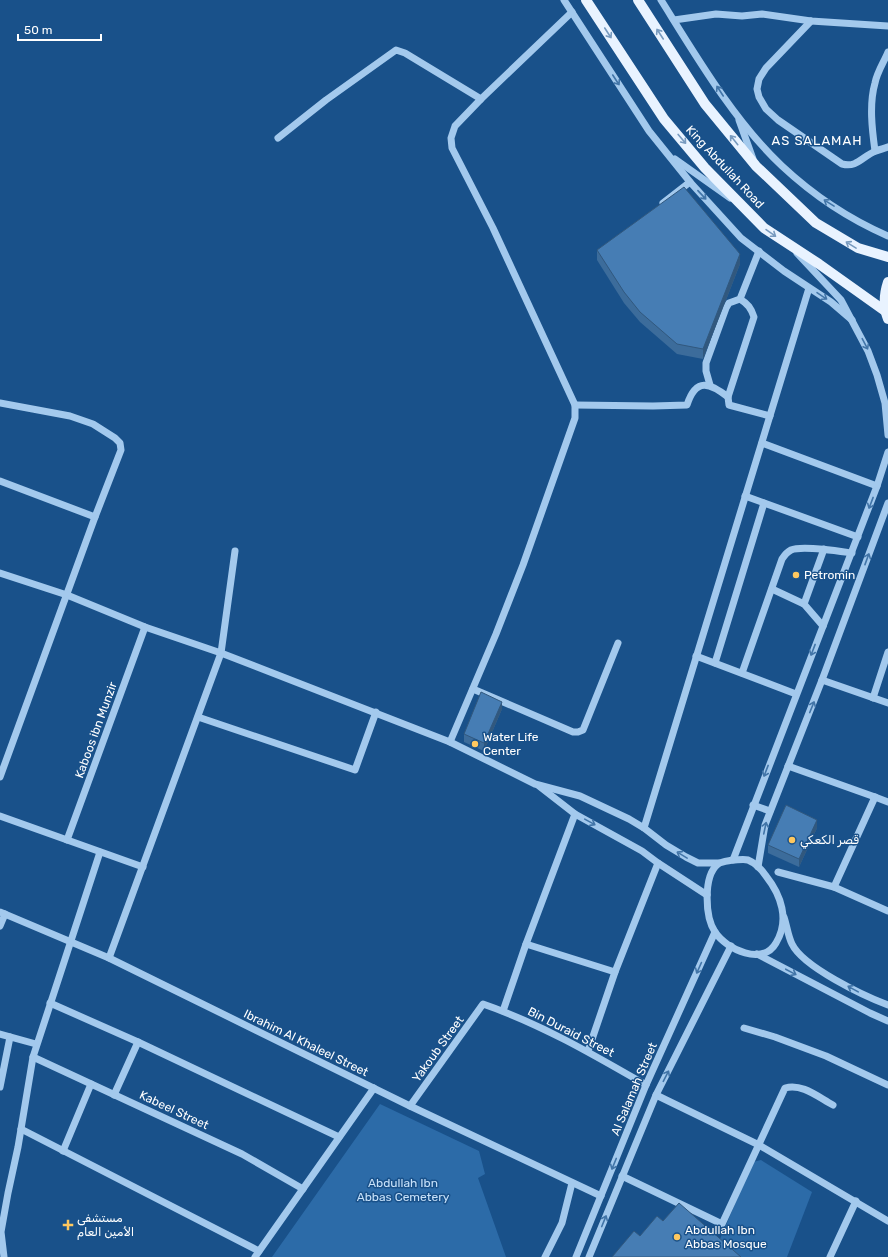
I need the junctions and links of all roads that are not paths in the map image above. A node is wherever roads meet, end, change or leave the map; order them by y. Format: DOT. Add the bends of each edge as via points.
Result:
graph roads {
  1 [pos="564,0"];
  2 [pos="586,0"];
  3 [pos="638,0"];
  4 [pos="661,0"];
  5 [pos="572,12"];
  6 [pos="674,20"];
  7 [pos="811,21"];
  8 [pos="888,26"];
  9 [pos="888,52"];
  10 [pos="481,99"];
  11 [pos="736,113"];
  12 [pos="278,138"];
  13 [pos="888,147"];
  14 [pos="875,151"];
  15 [pos="668,155"];
  16 [pos="756,166"];
  17 [pos="690,182"];
  18 [pos="658,207"];
  19 [pos="745,209"];
  20 [pos="888,236"];
  21 [pos="791,247"];
  22 [pos="759,251"];
  23 [pos="888,257"];
  24 [pos="888,282"];
  25 [pos="809,288"];
  26 [pos="740,299"];
  27 [pos="887,315"];
  28 [pos="852,320"];
  29 [pos="710,385"];
  30 [pos="728,397"];
  31 [pos="0,403"];
  32 [pos="575,405"];
  33 [pos="770,416"];
  34 [pos="888,435"];
  35 [pos="762,443"];
  36 [pos="888,452"];
  37 [pos="0,481"];
  38 [pos="877,486"];
  39 [pos="746,496"];
  40 [pos="764,503"];
  41 [pos="888,503"];
  42 [pos="95,517"];
  43 [pos="858,537"];
  44 [pos="824,549"];
  45 [pos="235,551"];
  46 [pos="852,553"];
  47 [pos="0,573"];
  48 [pos="772,589"];
  49 [pos="67,595"];
  50 [pos="804,604"];
  51 [pos="823,626"];
  52 [pos="145,627"];
  53 [pos="618,643"];
  54 [pos="888,652"];
  55 [pos="221,653"];
  56 [pos="696,656"];
  57 [pos="715,663"];
  58 [pos="742,673"];
  59 [pos="822,680"];
  60 [pos="473,689"];
  61 [pos="796,694"];
  62 [pos="873,698"];
  63 [pos="888,703"];
  64 [pos="376,712"];
  65 [pos="198,717"];
  66 [pos="450,742"];
  67 [pos="788,766"];
  68 [pos="0,777"];
  69 [pos="535,784"];
  70 [pos="876,796"];
  71 [pos="888,802"];
  72 [pos="753,805"];
  73 [pos="770,811"];
  74 [pos="575,814"];
  75 [pos="0,816"];
  76 [pos="644,828"];
  77 [pos="67,840"];
  78 [pos="100,852"];
  79 [pos="733,860"];
  80 [pos="719,863"];
  81 [pos="658,864"];
  82 [pos="143,867"];
  83 [pos="758,867"];
  84 [pos="778,872"];
  85 [pos="834,887"];
  86 [pos="707,895"];
  87 [pos="888,911"];
  88 [pos="2,913"];
  89 [pos="784,915"];
  90 [pos="0,926"];
  91 [pos="715,932"];
  92 [pos="70,941"];
  93 [pos="526,944"];
  94 [pos="731,946"];
  95 [pos="756,954"];
  96 [pos="109,958"];
  97 [pos="615,972"];
  98 [pos="50,1003"];
  99 [pos="483,1004"];
  100 [pos="888,1006"];
  101 [pos="503,1011"];
  102 [pos="888,1021"];
  103 [pos="744,1028"];
  104 [pos="0,1034"];
  105 [pos="10,1037"];
  106 [pos="138,1042"];
  107 [pos="36,1044"];
  108 [pos="588,1051"];
  109 [pos="33,1057"];
  110 [pos="91,1084"];
  111 [pos="646,1085"];
  112 [pos="888,1085"];
  113 [pos="0,1086"];
  114 [pos="374,1088"];
  115 [pos="114,1095"];
  116 [pos="656,1096"];
  117 [pos="833,1105"];
  118 [pos="410,1106"];
  119 [pos="21,1129"];
  120 [pos="340,1137"];
  121 [pos="759,1145"];
  122 [pos="63,1150"];
  123 [pos="622,1176"];
  124 [pos="572,1183"];
  125 [pos="303,1189"];
  126 [pos="601,1196"];
  127 [pos="856,1201"];
  128 [pos="888,1220"];
  129 [pos="1,1232"];
  130 [pos="257,1254"];
  131 [pos="4,1257"];
  132 [pos="545,1257"];
  133 [pos="576,1257"];
  134 [pos="589,1257"];
  135 [pos="830,1257"];
  1 -- 5 [label="street"];
  2 -- 19 [label="main road, King Abdullah Road, one-way" via="664,119 705,168"];
  16 -- 3 [label="main road, King Abdullah Road, one-way" via="705,104"];
  4 -- 6 [label="street"];
  5 -- 10 [label="street"];
  5 -- 15 [label="street, one-way" via="649,131"];
  6 -- 7 [label="street" via="716,14 762,14"];
  11 -- 6 [label="street, one-way"];
  7 -- 8 [label="street"];
  7 -- 14 [label="street" via="766,68 759,79 759,97 766,109 778,120 842,164 849,166"];
  9 -- 14 [label="street" via="875,82 873,94"];
  10 -- 12 [label="street" via="396,50"];
  10 -- 32 [label="street" via="455,126 451,138 452,148 493,228"];
  11 -- 16 [label="street"];
  20 -- 11 [label="street, one-way" via="825,201 803,184 766,150"];
  13 -- 14 [label="street"];
  15 -- 17 [label="street"];
  15 -- 19 [label="street"];
  23 -- 16 [label="main road, King Abdullah Road, one-way" via="858,248 816,223"];
  17 -- 18 [label="street"];
  17 -- 22 [label="street, one-way" via="741,238"];
  19 -- 21 [label="main road, King Abdullah Road, one-way" via="764,228"];
  21 -- 27 [label="main road, King Abdullah Road"];
  21 -- 28 [label="street" via="842,300"];
  22 -- 25 [label="street"];
  22 -- 26 [label="street"];
  24 -- 27 [label="main road" via="884,297"];
  25 -- 28 [label="street, one-way"];
  25 -- 33 [label="street"];
  26 -- 29 [label="street" via="729,303 726,308 706,363"];
  26 -- 30 [label="street" via="752,310 754,317"];
  28 -- 34 [label="street, one-way" via="877,375 885,403"];
  29 -- 30 [label="street"];
  29 -- 32 [label="street" via="700,386 687,405"];
  30 -- 33 [label="street" via="729,405"];
  31 -- 42 [label="street" via="70,416 93,424 120,442 121,450"];
  32 -- 60 [label="street" via="576,418 525,558"];
  33 -- 35 [label="street"];
  35 -- 38 [label="street"];
  35 -- 39 [label="street"];
  36 -- 38 [label="street"];
  37 -- 42 [label="street"];
  38 -- 43 [label="street, one-way"];
  39 -- 40 [label="street"];
  39 -- 56 [label="street"];
  40 -- 43 [label="street"];
  40 -- 57 [label="street"];
  59 -- 41 [label="street, one-way"];
  42 -- 49 [label="street"];
  43 -- 46 [label="street"];
  44 -- 46 [label="street"];
  44 -- 48 [label="street" via="789,550 782,559"];
  44 -- 50 [label="street"];
  45 -- 55 [label="street"];
  46 -- 51 [label="street"];
  47 -- 49 [label="street"];
  48 -- 50 [label="street"];
  48 -- 58 [label="street"];
  49 -- 52 [label="street"];
  49 -- 68 [label="street"];
  50 -- 51 [label="street"];
  51 -- 61 [label="street, one-way"];
  52 -- 55 [label="street"];
  52 -- 77 [label="street, Kaboos ibn Munzir"];
  53 -- 60 [label="street" via="583,730 578,732"];
  54 -- 62 [label="street"];
  55 -- 64 [label="street"];
  55 -- 65 [label="street"];
  56 -- 57 [label="street"];
  56 -- 76 [label="street"];
  57 -- 58 [label="street"];
  58 -- 61 [label="street"];
  59 -- 62 [label="street"];
  67 -- 59 [label="street, one-way"];
  60 -- 66 [label="street"];
  61 -- 72 [label="street, one-way"];
  62 -- 63 [label="street"];
  64 -- 65 [label="street" via="355,770"];
  64 -- 66 [label="street"];
  65 -- 82 [label="street"];
  66 -- 69 [label="street"];
  67 -- 70 [label="street"];
  67 -- 73 [label="street"];
  69 -- 74 [label="street"];
  69 -- 76 [label="street" via="580,796"];
  70 -- 71 [label="street"];
  70 -- 85 [label="street"];
  72 -- 73 [label="street"];
  72 -- 79 [label="street"];
  83 -- 73 [label="street, one-way"];
  74 -- 81 [label="street, one-way" via="642,851"];
  74 -- 93 [label="street"];
  75 -- 77 [label="street"];
  80 -- 76 [label="street, one-way" via="698,862 686,858"];
  77 -- 78 [label="street"];
  78 -- 82 [label="street"];
  78 -- 92 [label="street"];
  79 -- 80 [label="street"];
  79 -- 83 [label="street" via="747,860"];
  80 -- 86 [label="street" via="710,875"];
  81 -- 86 [label="street"];
  81 -- 97 [label="street"];
  82 -- 96 [label="street"];
  83 -- 89 [label="street" via="780,897"];
  84 -- 85 [label="street"];
  85 -- 87 [label="street"];
  86 -- 91 [label="street" via="708,916"];
  88 -- 90 [label="street"];
  88 -- 92 [label="street, Ibrahim Al Khaleel Street"];
  89 -- 95 [label="street" via="780,937 773,949 764,954"];
  100 -- 89 [label="street, one-way" via="821,972 802,958 792,945"];
  91 -- 94 [label="street"];
  91 -- 111 [label="street, Al Salamah Street, one-way"];
  92 -- 96 [label="street, Ibrahim Al Khaleel Street"];
  92 -- 98 [label="street"];
  93 -- 97 [label="street"];
  93 -- 101 [label="street"];
  94 -- 95 [label="street" via="739,951"];
  116 -- 94 [label="street, Al Salamah Street, one-way"];
  95 -- 102 [label="street, one-way"];
  96 -- 114 [label="street, Ibrahim Al Khaleel Street"];
  97 -- 108 [label="street"];
  98 -- 106 [label="street"];
  98 -- 107 [label="street"];
  99 -- 101 [label="street, Bin Duraid Street"];
  99 -- 118 [label="street, Yakoub Street"];
  101 -- 108 [label="street, Bin Duraid Street"];
  103 -- 112 [label="street" via="826,1056"];
  104 -- 105 [label="street"];
  105 -- 107 [label="street"];
  105 -- 113 [label="street"];
  106 -- 115 [label="street"];
  106 -- 120 [label="street"];
  107 -- 109 [label="street"];
  108 -- 111 [label="street, Bin Duraid Street"];
  109 -- 110 [label="street, Kabeel Street"];
  109 -- 119 [label="street"];
  110 -- 115 [label="street, Kabeel Street"];
  110 -- 122 [label="street"];
  111 -- 126 [label="street, Al Salamah Street, one-way"];
  114 -- 118 [label="street, Ibrahim Al Khaleel Street"];
  114 -- 120 [label="street"];
  115 -- 125 [label="street, Kabeel Street" via="242,1154"];
  116 -- 121 [label="street"];
  116 -- 123 [label="street, Al Salamah Street"];
  117 -- 121 [label="street" via="800,1087 785,1088"];
  118 -- 124 [label="street, Ibrahim Al Khaleel Street"];
  119 -- 122 [label="street"];
  119 -- 129 [label="street"];
  120 -- 125 [label="street"];
  121 -- 123 [label="street" via="722,1224"];
  121 -- 127 [label="street"];
  122 -- 130 [label="street"];
  134 -- 123 [label="street, Al Salamah Street, one-way"];
  124 -- 126 [label="street, Ibrahim Al Khaleel Street"];
  124 -- 132 [label="street" via="562,1223"];
  125 -- 130 [label="street"];
  126 -- 133 [label="street, Al Salamah Street"];
  127 -- 128 [label="street"];
  127 -- 135 [label="street"];
  129 -- 131 [label="street"];
}
